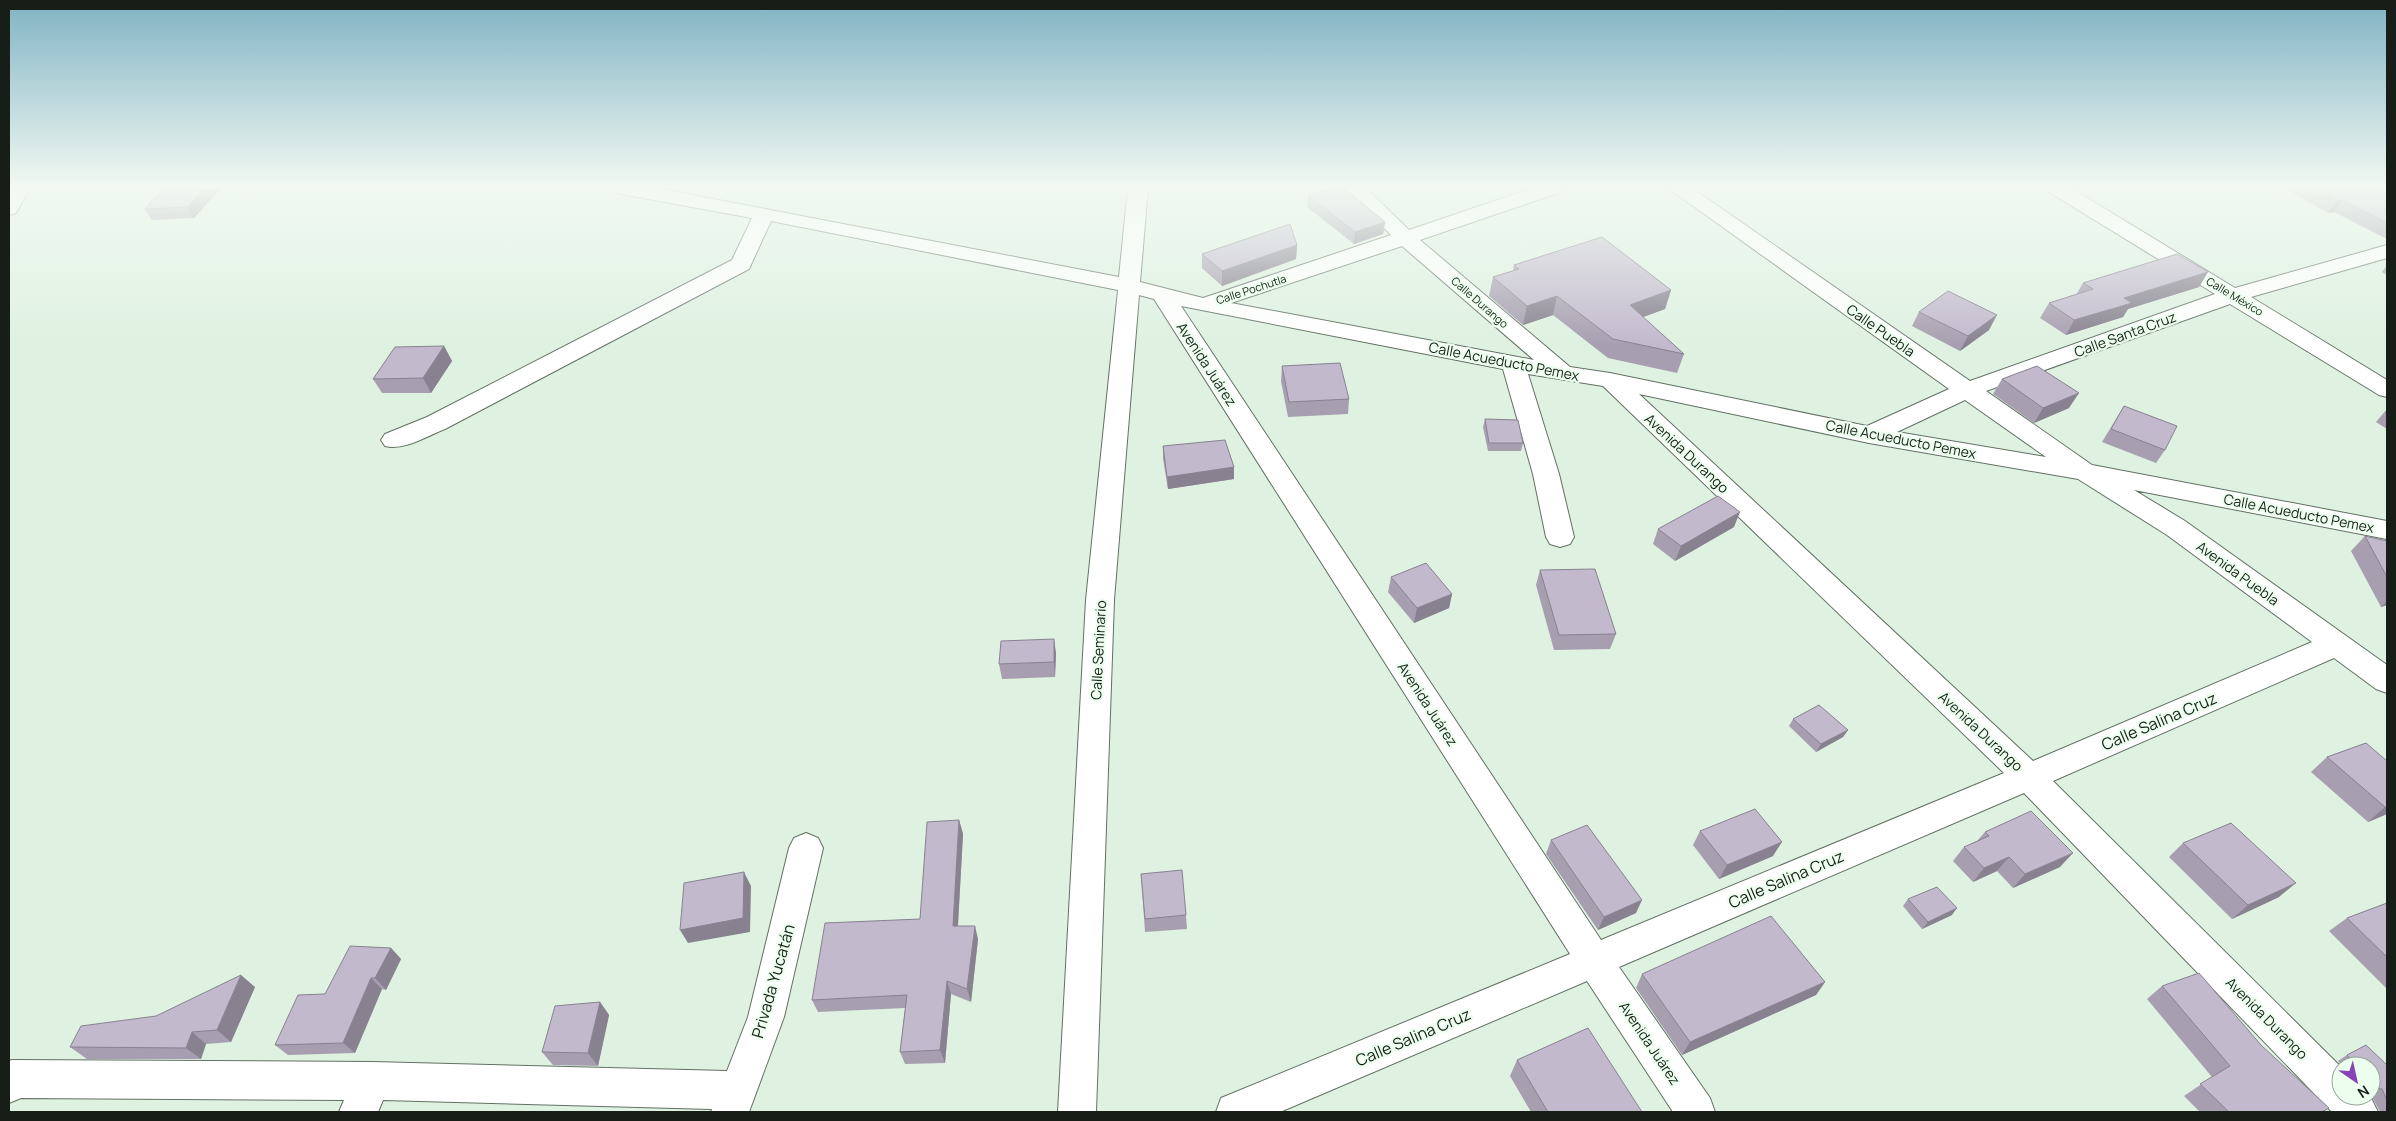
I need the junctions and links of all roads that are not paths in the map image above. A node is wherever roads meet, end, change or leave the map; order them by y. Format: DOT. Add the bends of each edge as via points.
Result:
graph roads {
  1 [pos="752,240"];
  2 [pos="898,240"];
  3 [pos="1134,240"];
  4 [pos="1399,240"];
  5 [pos="1409,240"];
  6 [pos="1757,240"];
  7 [pos="2143,240"];
  8 [pos="2387,251"];
  9 [pos="1130,286"];
  10 [pos="1162,294"];
  11 [pos="2234,295"];
  12 [pos="1204,305"];
  13 [pos="1513,363"];
  14 [pos="1563,373"];
  15 [pos="1610,380"];
  16 [pos="1967,390"];
  17 [pos="2387,390"];
  18 [pos="1869,435"];
  19 [pos="394,440"];
  20 [pos="2085,472"];
  21 [pos="2387,530"];
  22 [pos="1560,537"];
  23 [pos="2336,644"];
  24 [pos="2387,681"];
  25 [pos="2029,777"];
  26 [pos="806,848"];
  27 [pos="1594,960"];
  28 [pos="10,1082"];
  29 [pos="2331,1084"];
  30 [pos="365,1097"];
  31 [pos="734,1101"];
  32 [pos="1077,1112"];
  33 [pos="1235,1112"];
  34 [pos="1696,1112"];
  1 -- 19 [label="street" via="741,264 436,423"];
  2 -- 9 [label="street, Calle Acueducto Pemex"];
  3 -- 9 [label="street, Calle Seminario"];
  4 -- 12 [label="street, Calle Pochutla"];
  5 -- 14 [label="street, Calle Durango"];
  6 -- 16 [label="street, Calle Puebla"];
  7 -- 11 [label="street, Calle México"];
  8 -- 11 [label="street, Calle Santa Cruz"];
  9 -- 10 [label="street, Calle Acueducto Pemex"];
  9 -- 32 [label="street, Calle Seminario" via="1100,600"];
  10 -- 12 [label="street, Calle Acueducto Pemex"];
  10 -- 27 [label="street, Avenida Juárez"];
  11 -- 16 [label="street, Calle Santa Cruz"];
  11 -- 17 [label="street, Calle México"];
  12 -- 13 [label="street, Calle Acueducto Pemex"];
  13 -- 14 [label="street, Calle Acueducto Pemex"];
  13 -- 22 [label="street" via="1546,474"];
  14 -- 15 [label="street, Calle Acueducto Pemex"];
  15 -- 18 [label="street, Calle Acueducto Pemex"];
  15 -- 25 [label="street, Avenida Durango"];
  16 -- 18 [label="street, Calle Santa Cruz"];
  16 -- 20 [label="street, Calle Puebla"];
  18 -- 20 [label="street, Calle Acueducto Pemex"];
  20 -- 21 [label="street, Calle Acueducto Pemex"];
  20 -- 23 [label="street, Avenida Puebla" via="2176,528"];
  23 -- 24 [label="street, Avenida Puebla"];
  23 -- 25 [label="street, Calle Salina Cruz"];
  25 -- 27 [label="street, Calle Salina Cruz"];
  25 -- 29 [label="street, Avenida Durango"];
  26 -- 31 [label="street, Privada Yucatán" via="766,1017"];
  27 -- 33 [label="street, Calle Salina Cruz"];
  27 -- 34 [label="street, Avenida Juárez"];
  28 -- 30 [label="street"];
  30 -- 31 [label="street"];
}
